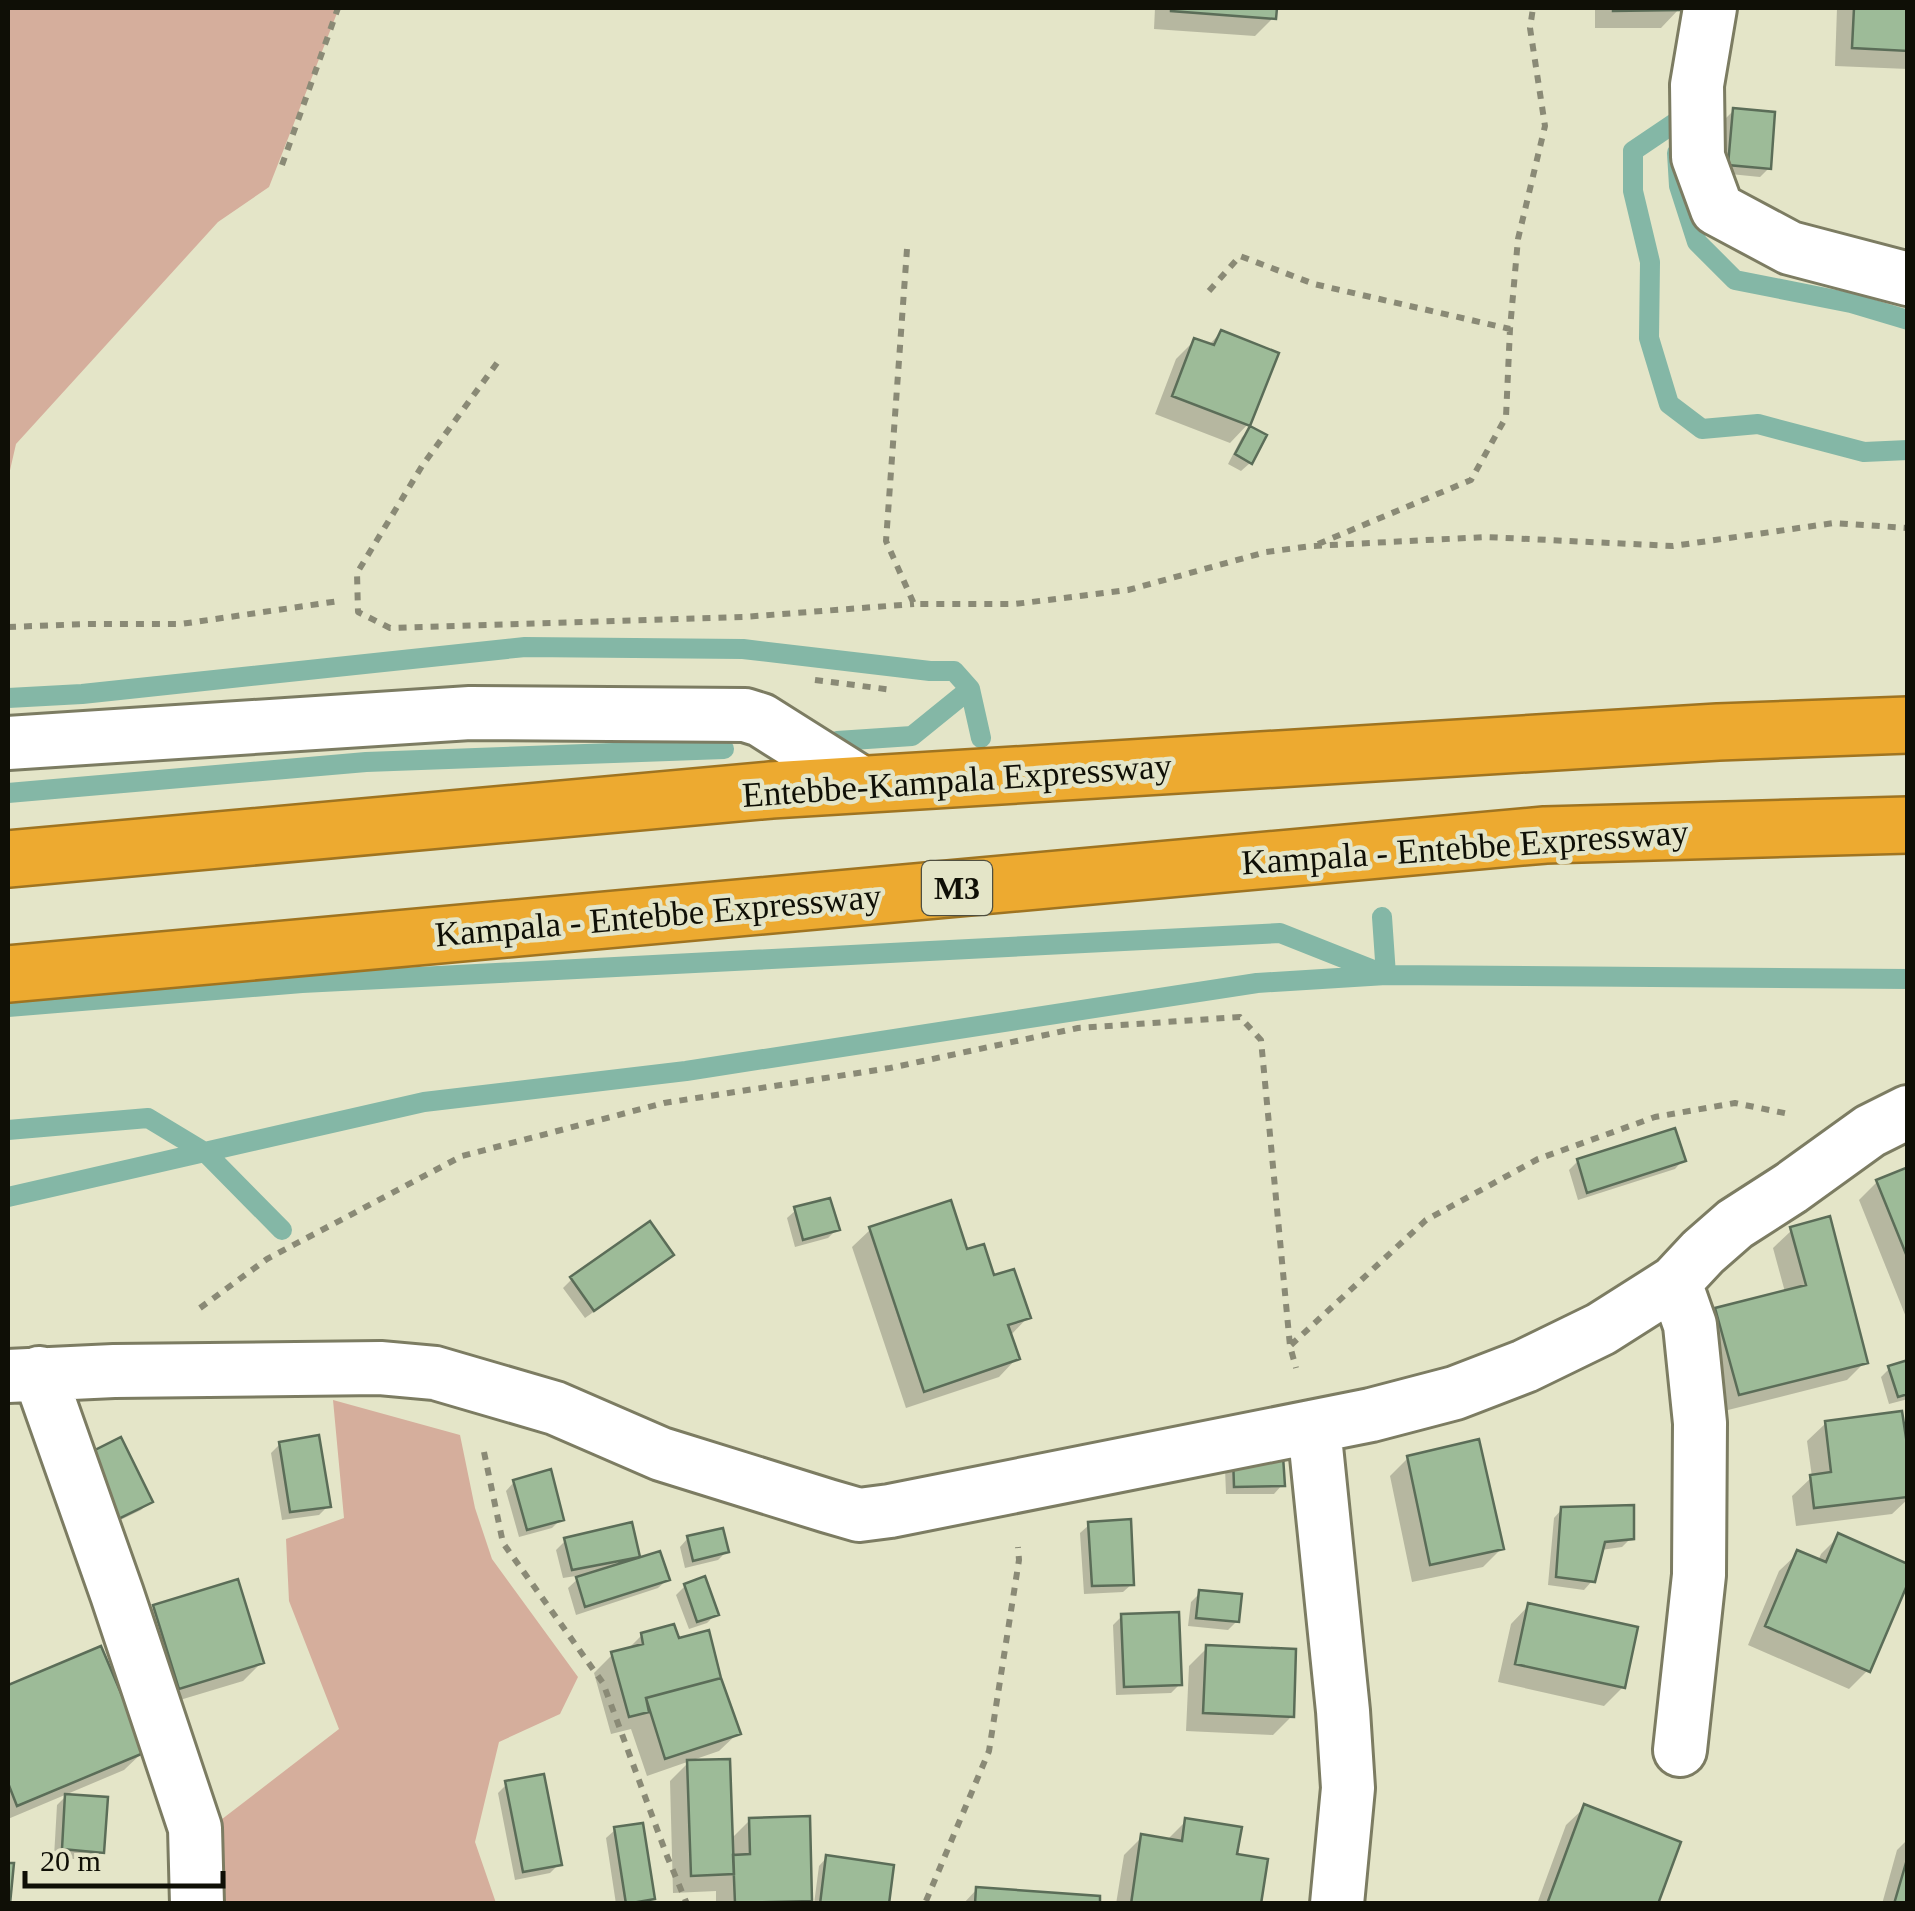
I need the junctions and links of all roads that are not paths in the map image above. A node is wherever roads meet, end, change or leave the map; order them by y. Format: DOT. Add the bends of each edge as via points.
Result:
graph roads {
  1 [pos="1710,8"];
  2 [pos="1908,279"];
  3 [pos="1908,724"];
  4 [pos="8,743"];
  5 [pos="864,785"];
  6 [pos="1908,825"];
  7 [pos="8,860"];
  8 [pos="8,974"];
  9 [pos="1889,1122"];
  10 [pos="1676,1282"];
  11 [pos="23,1374"];
  12 [pos="1314,1427"];
  13 [pos="1680,1750"];
  14 [pos="197,1904"];
  15 [pos="1338,1904"];
  1 -- 2 [label="street" via="1696,85 1698,157 1718,208 1790,248"];
  3 -- 5 [label="highway, Entebbe-Kampala Expressway"];
  4 -- 5 [label="street" via="470,714 745,715"];
  5 -- 7 [label="highway, Entebbe-Kampala Expressway"];
  6 -- 8 [label="highway, Kampala - Entebbe Expressway / M3" via="1544,835"];
  9 -- 10 [label="street" via="1735,1224"];
  10 -- 12 [label="street" via="1525,1366 1455,1393"];
  10 -- 13 [label="street" via="1690,1324 1700,1423 1699,1576"];
  11 -- 12 [label="street" via="380,1368 435,1373 555,1408 661,1454 859,1514"];
  11 -- 14 [label="street" via="117,1594 195,1828"];
  12 -- 15 [label="street" via="1348,1788"];
}
